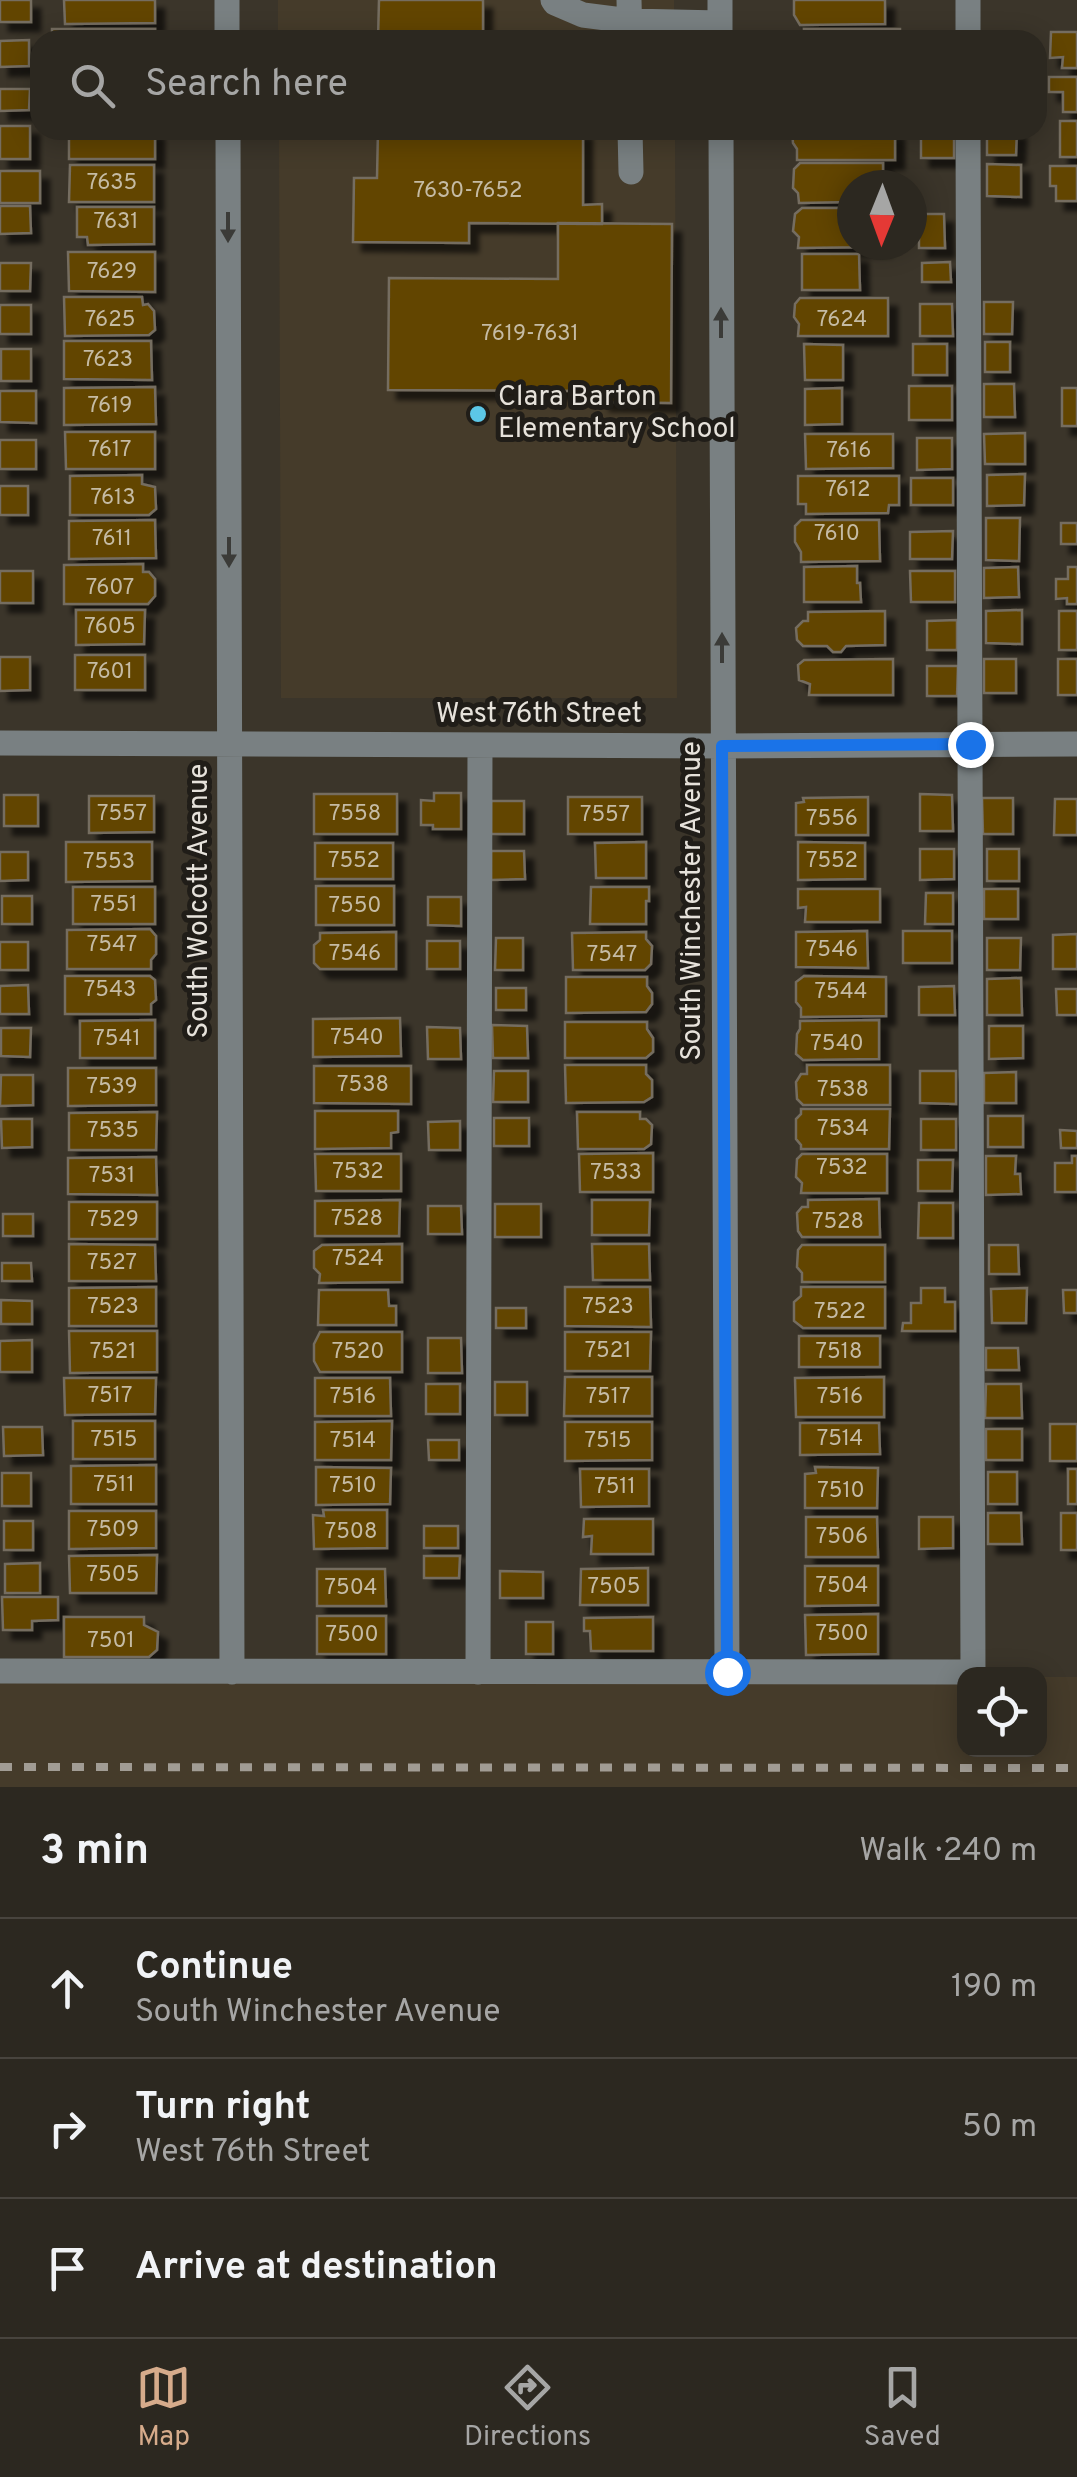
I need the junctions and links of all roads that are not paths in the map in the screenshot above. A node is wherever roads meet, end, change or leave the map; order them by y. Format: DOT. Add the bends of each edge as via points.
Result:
graph roads {
  1 [pos="227,0"];
  2 [pos="553,0"];
  3 [pos="968,0"];
  4 [pos="630,20"];
  5 [pos="720,21"];
  6 [pos="228,30"];
  7 [pos="968,30"];
  8 [pos="228,140"];
  9 [pos="630,140"];
  10 [pos="721,140"];
  11 [pos="968,140"];
  12 [pos="630,172"];
  13 [pos="0,742"];
  14 [pos="230,744"];
  15 [pos="970,744"];
  16 [pos="1077,744"];
  17 [pos="480,745"];
  18 [pos="722,746"];
  19 [pos="0,1671"];
  20 [pos="232,1672"];
  21 [pos="478,1672"];
  22 [pos="727,1672"];
  1 -- 6 [label="street"];
  2 -- 4 [label="street" via="583,15"];
  3 -- 7 [label="street"];
  4 -- 5 [label="street"];
  8 -- 14 [label="street, South Wolcott Avenue, one-way"];
  9 -- 12 [label="street"];
  18 -- 10 [label="street, South Winchester Avenue, one-way"];
  11 -- 15 [label="street"];
  13 -- 14 [label="street, West 76th Street"];
  14 -- 17 [label="street, West 76th Street"];
  14 -- 20 [label="street, South Wolcott Avenue"];
  15 -- 16 [label="street, West 76th Street"];
  15 -- 18 [label="street, West 76th Street"];
  15 -- 22 [label="street" via="973,1672"];
  17 -- 18 [label="street, West 76th Street"];
  17 -- 21 [label="street"];
  18 -- 22 [label="street, South Winchester Avenue"];
  19 -- 20 [label="street"];
  20 -- 21 [label="street"];
  21 -- 22 [label="street"];
}
